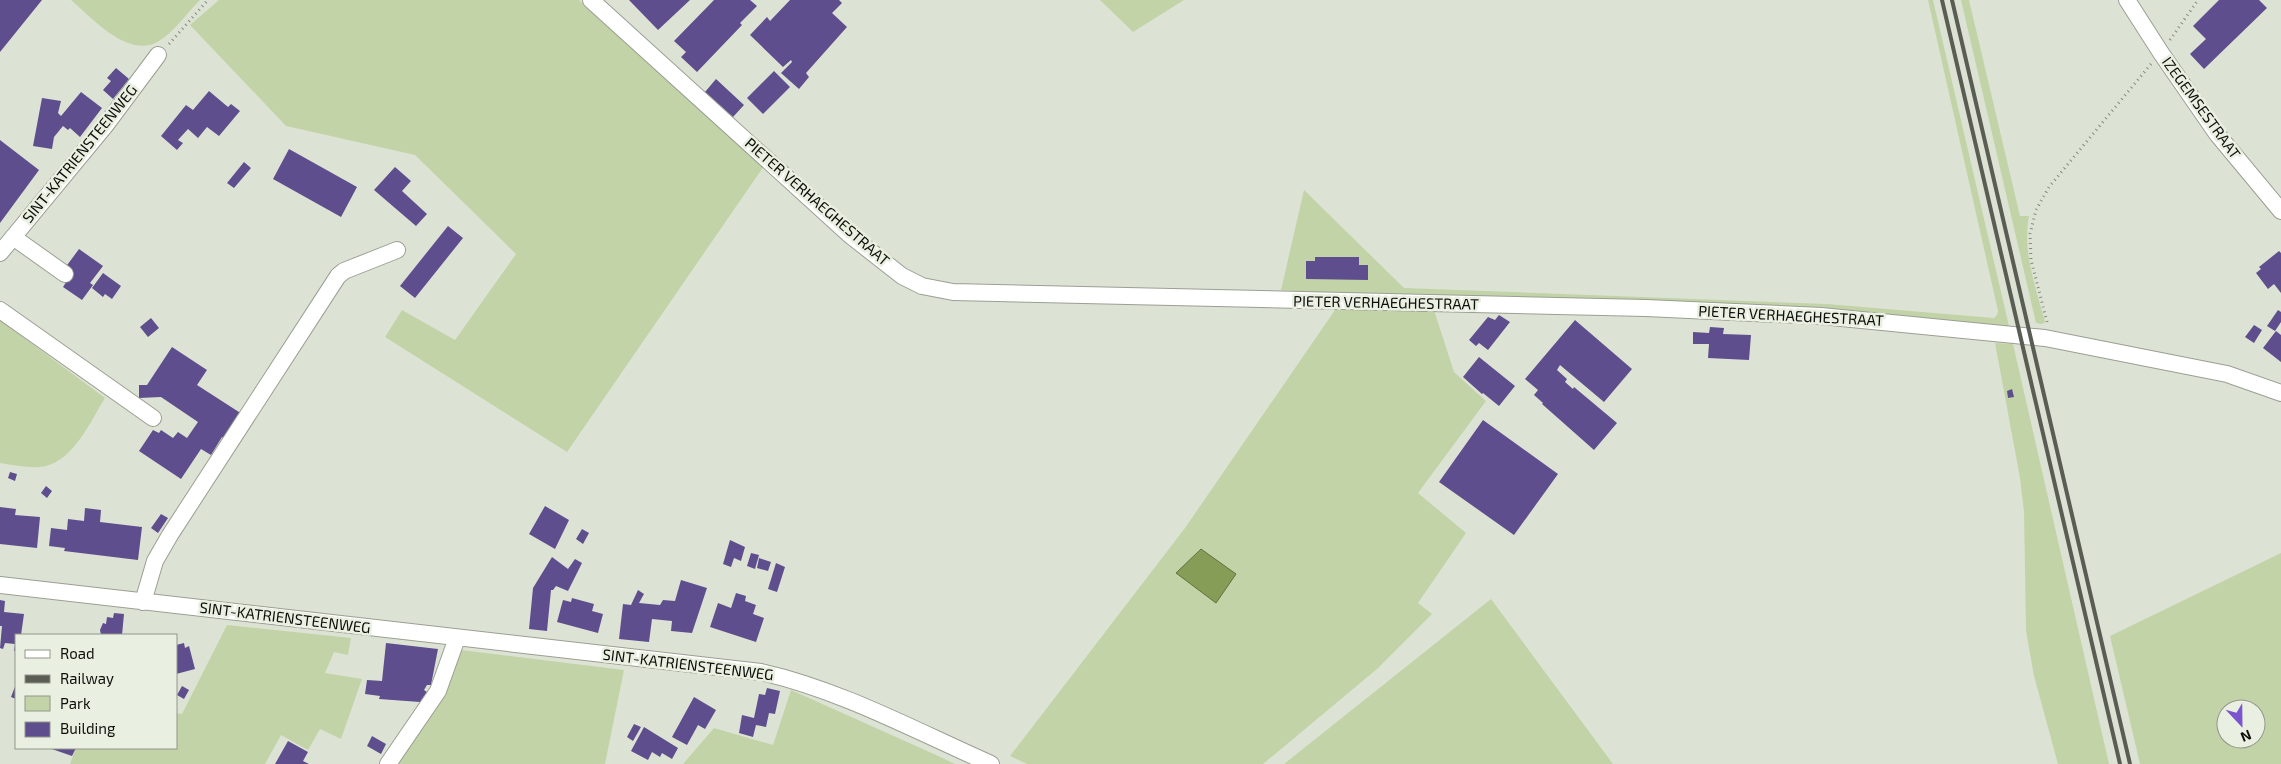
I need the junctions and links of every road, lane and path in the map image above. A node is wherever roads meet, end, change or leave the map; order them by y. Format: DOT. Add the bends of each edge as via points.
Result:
graph roads {
  1 [pos="208,0"];
  2 [pos="591,0"];
  3 [pos="2128,0"];
  4 [pos="2198,0"];
  5 [pos="2161,53"];
  6 [pos="158,55"];
  7 [pos="2281,211"];
  8 [pos="13,237"];
  9 [pos="397,250"];
  10 [pos="0,252"];
  11 [pos="65,274"];
  12 [pos="0,310"];
  13 [pos="2045,338"];
  14 [pos="2281,393"];
  15 [pos="153,418"];
  16 [pos="0,585"];
  17 [pos="143,602"];
  18 [pos="457,638"];
  19 [pos="388,764"];
  20 [pos="991,764"];
  1 -- 6 [label="path"];
  2 -- 13 [label="street, PIETER VERHAEGHESTRAAT" via="851,236 902,276 922,286 953,292 1821,316"];
  3 -- 5 [label="street, IZEGEMSESTRAAT"];
  4 -- 5 [label="path"];
  5 -- 7 [label="street, IZEGEMSESTRAAT" via="2217,134"];
  5 -- 13 [label="path" via="2050,187 2036,210 2030,234 2032,260 2047,322"];
  6 -- 8 [label="street, SINT-KATRIENSTEENWEG" via="105,126"];
  8 -- 10 [label="street, SINT-KATRIENSTEENWEG"];
  8 -- 11 [label="street"];
  9 -- 17 [label="street" via="338,276 170,535 155,561"];
  12 -- 15 [label="street"];
  13 -- 14 [label="street, PIETER VERHAEGHESTRAAT" via="2227,374"];
  16 -- 17 [label="street, SINT-KATRIENSTEENWEG"];
  17 -- 18 [label="street, SINT-KATRIENSTEENWEG"];
  18 -- 19 [label="street" via="438,691"];
  18 -- 20 [label="street, SINT-KATRIENSTEENWEG" via="761,672 791,679 833,694"];
}
